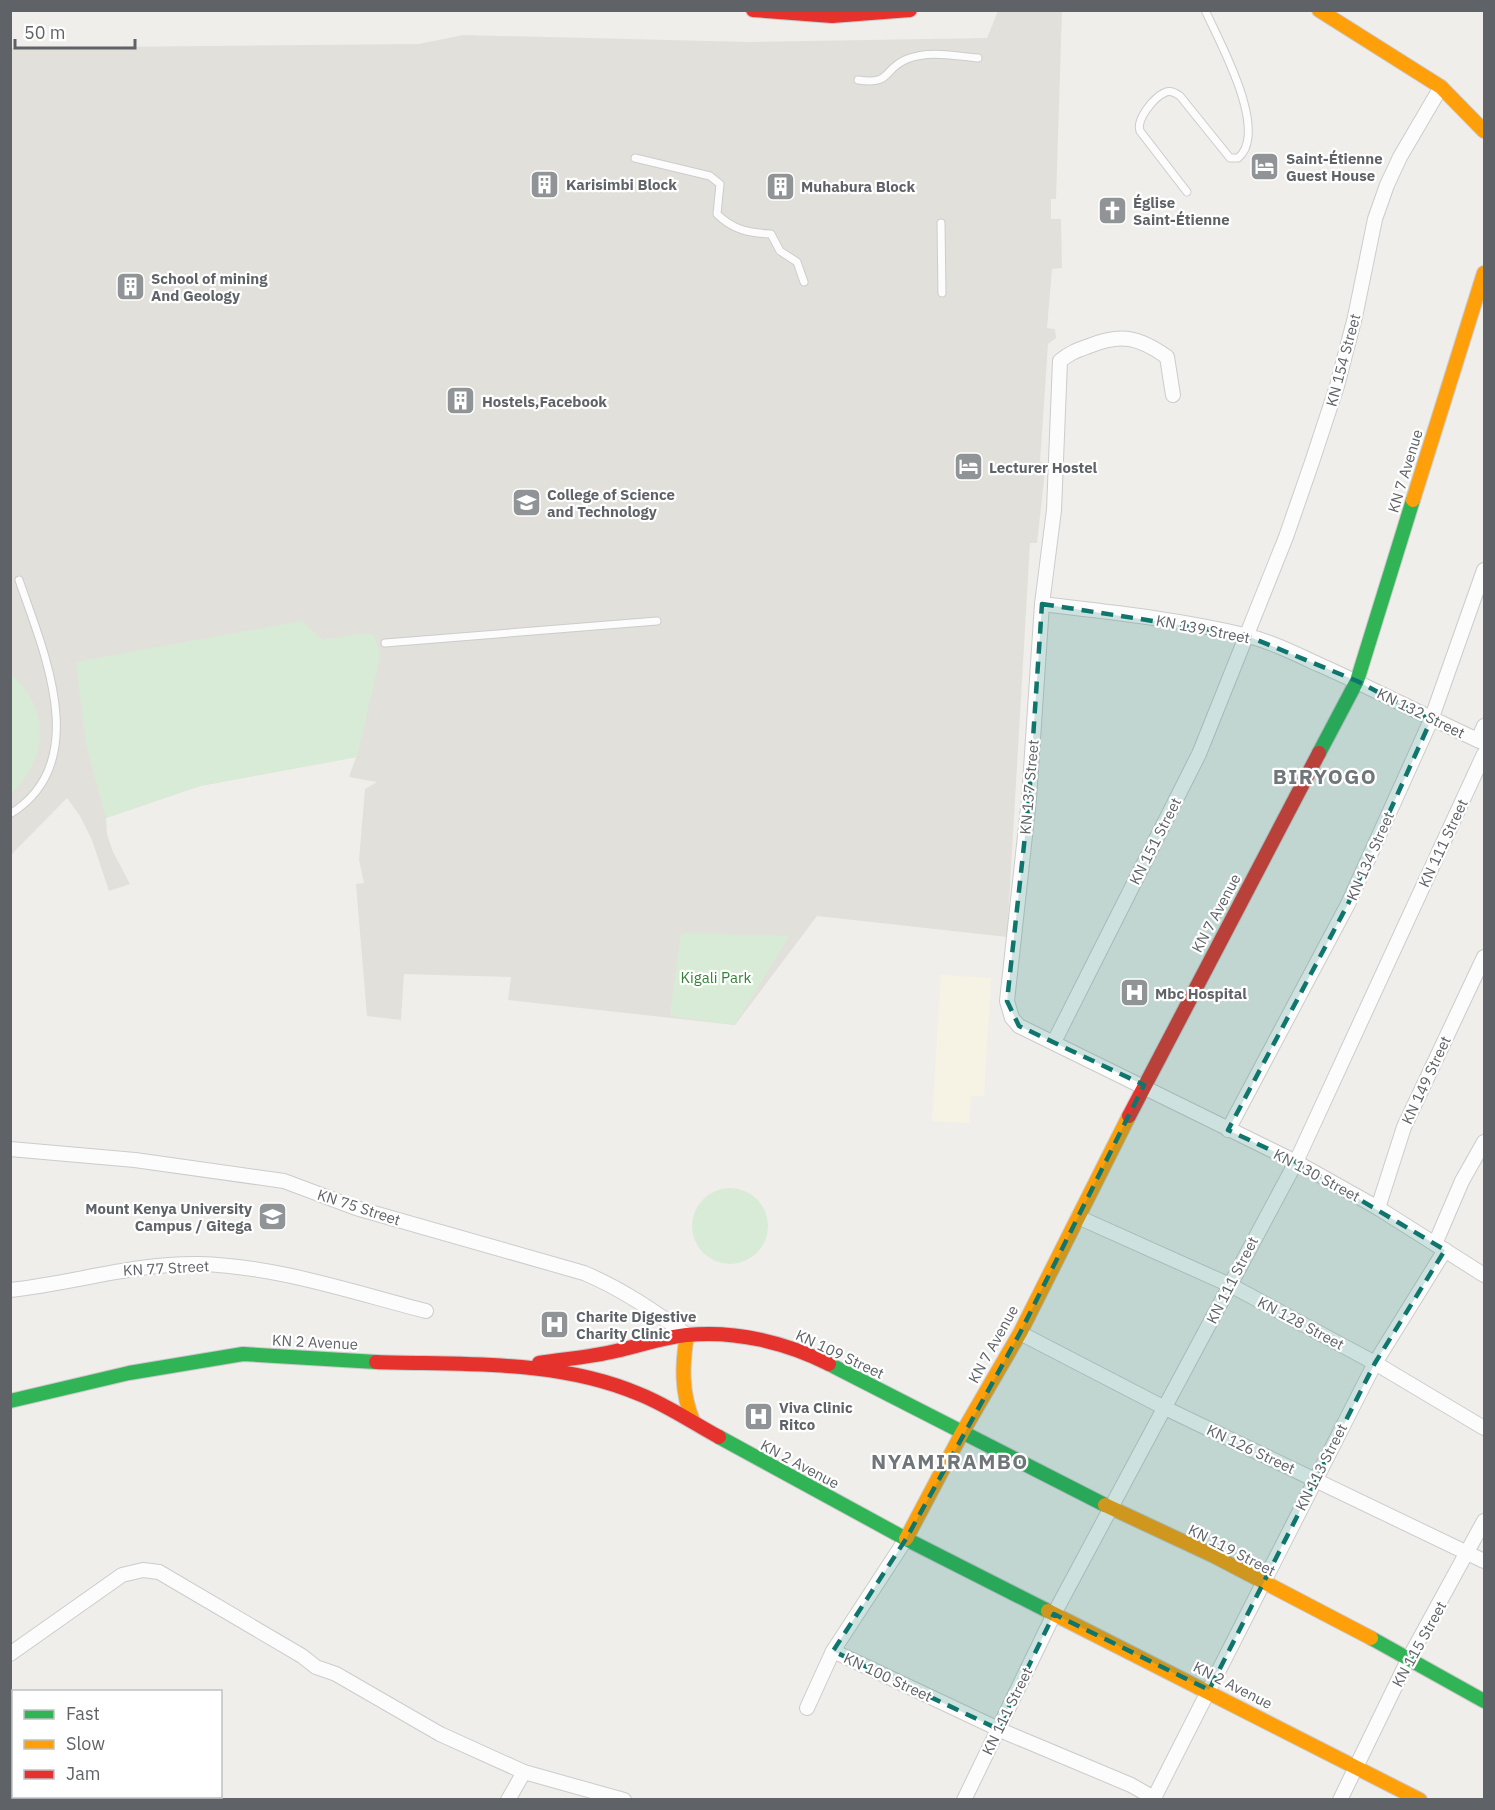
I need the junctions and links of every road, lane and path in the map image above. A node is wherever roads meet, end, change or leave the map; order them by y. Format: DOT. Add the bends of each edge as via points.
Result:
graph roads {
  1 [pos="753,10"];
  2 [pos="910,10"];
  3 [pos="1205,10"];
  4 [pos="1319,10"];
  5 [pos="978,58"];
  6 [pos="858,80"];
  7 [pos="1441,87"];
  8 [pos="1485,130"];
  9 [pos="635,158"];
  10 [pos="1187,192"];
  11 [pos="941,224"];
  12 [pos="1485,273"];
  13 [pos="804,282"];
  14 [pos="942,293"];
  15 [pos="1173,395"];
  16 [pos="1485,570"];
  17 [pos="19,580"];
  18 [pos="1042,604"];
  19 [pos="657,621"];
  20 [pos="1245,635"];
  21 [pos="386,643"];
  22 [pos="1357,681"];
  23 [pos="1431,720"];
  24 [pos="1485,726"];
  25 [pos="1481,742"];
  26 [pos="1485,754"];
  27 [pos="10,814"];
  28 [pos="1485,957"];
  29 [pos="1054,1042"];
  30 [pos="1144,1085"];
  31 [pos="1228,1130"];
  32 [pos="1485,1142"];
  33 [pos="10,1149"];
  34 [pos="1296,1162"];
  35 [pos="1378,1208"];
  36 [pos="1078,1217"];
  37 [pos="1440,1247"];
  38 [pos="1485,1275"];
  39 [pos="1232,1286"];
  40 [pos="10,1290"];
  41 [pos="426,1311"];
  42 [pos="1020,1333"];
  43 [pos="687,1335"];
  44 [pos="1375,1363"];
  45 [pos="519,1366"];
  46 [pos="10,1401"];
  47 [pos="1163,1407"];
  48 [pos="693,1421"];
  49 [pos="1485,1428"];
  50 [pos="962,1432"];
  51 [pos="1314,1478"];
  52 [pos="1111,1506"];
  53 [pos="1485,1521"];
  54 [pos="906,1539"];
  55 [pos="1469,1553"];
  56 [pos="1485,1561"];
  57 [pos="1264,1585"];
  58 [pos="1054,1614"];
  59 [pos="833,1651"];
  60 [pos="10,1654"];
  61 [pos="1409,1658"];
  62 [pos="1209,1690"];
  63 [pos="1485,1701"];
  64 [pos="807,1708"];
  65 [pos="998,1729"];
  66 [pos="1355,1767"];
  67 [pos="524,1772"];
  68 [pos="1155,1799"];
  69 [pos="508,1800"];
  70 [pos="624,1800"];
  71 [pos="964,1800"];
  72 [pos="1340,1800"];
  73 [pos="1420,1800"];
  1 -- 2 [label="main road" via="859,15"];
  3 -- 10 [label="lane" via="1246,106 1249,136 1244,153 1230,158 1180,96 1166,92 1141,116 1138,124"];
  4 -- 7 [label="main road"];
  5 -- 6 [label="lane" via="930,53 907,59 874,83"];
  7 -- 8 [label="main road"];
  7 -- 20 [label="street, KN 154 Street" via="1400,157 1375,219 1337,386 1286,537"];
  9 -- 13 [label="lane" via="710,176 720,184 717,214 730,227 771,234 780,251 797,262"];
  11 -- 14 [label="lane"];
  12 -- 22 [label="main road, KN 7 Avenue"];
  15 -- 18 [label="street, KN 137 Street" via="1167,357 1131,339 1116,337 1060,361 1054,510"];
  16 -- 23 [label="street, KN 134 Street"];
  17 -- 27 [label="lane" via="51,675 56,743 42,782"];
  18 -- 20 [label="street, KN 139 Street"];
  18 -- 29 [label="street, KN 137 Street" via="1029,799 1007,1001 1019,1026"];
  19 -- 21 [label="lane"];
  20 -- 22 [label="street, KN 139 Street"];
  20 -- 29 [label="street, KN 151 Street" via="1199,754"];
  22 -- 23 [label="street, KN 132 Street"];
  22 -- 30 [label="main road, KN 7 Avenue"];
  23 -- 25 [label="street, KN 132 Street"];
  23 -- 31 [label="street, KN 134 Street" via="1348,904"];
  24 -- 25 [label="street"];
  26 -- 34 [label="street, KN 111 Street"];
  28 -- 35 [label="street, KN 149 Street" via="1404,1127"];
  29 -- 30 [label="street, KN 137 Street"];
  30 -- 31 [label="street, KN 130 Street"];
  30 -- 36 [label="main road, KN 7 Avenue"];
  31 -- 34 [label="street, KN 130 Street"];
  32 -- 37 [label="street, KN 113 Street" via="1462,1181"];
  33 -- 43 [label="street, KN 75 Street" via="135,1160 284,1180 356,1208 584,1274 612,1285"];
  34 -- 35 [label="street, KN 130 Street"];
  34 -- 39 [label="street, KN 111 Street" via="1262,1221"];
  35 -- 37 [label="street, KN 130 Street"];
  36 -- 39 [label="street, KN 128 Street"];
  36 -- 42 [label="main road, KN 7 Avenue"];
  37 -- 38 [label="street, KN 130 Street"];
  37 -- 44 [label="street, KN 113 Street"];
  39 -- 44 [label="street, KN 128 Street"];
  39 -- 47 [label="street, KN 111 Street"];
  40 -- 41 [label="street, KN 77 Street" via="44,1287 114,1270 198,1264 255,1268"];
  42 -- 47 [label="street, KN 126 Street"];
  42 -- 50 [label="main road, KN 7 Avenue"];
  43 -- 45 [label="main road, KN 109 Street" via="613,1352"];
  43 -- 48 [label="main road" via="681,1388"];
  43 -- 50 [label="main road, KN 109 Street" via="763,1340 801,1350"];
  44 -- 49 [label="street, KN 128 Street"];
  44 -- 51 [label="street, KN 113 Street"];
  45 -- 46 [label="main road, KN 2 Avenue" via="243,1354 129,1373"];
  45 -- 48 [label="main road, KN 2 Avenue" via="603,1381 640,1394"];
  47 -- 51 [label="street, KN 126 Street"];
  47 -- 52 [label="street, KN 111 Street"];
  48 -- 54 [label="main road, KN 2 Avenue"];
  50 -- 52 [label="main road, KN 119 Street"];
  50 -- 54 [label="main road, KN 7 Avenue"];
  51 -- 55 [label="street, KN 126 Street"];
  51 -- 57 [label="street, KN 113 Street"];
  52 -- 57 [label="main road, KN 119 Street"];
  52 -- 58 [label="street, KN 111 Street"];
  53 -- 55 [label="street, KN 115 Street"];
  54 -- 58 [label="main road, KN 2 Avenue"];
  54 -- 59 [label="street, KN 100 Street"];
  55 -- 56 [label="street, KN 126 Street"];
  55 -- 61 [label="street, KN 115 Street"];
  57 -- 61 [label="main road, KN 119 Street"];
  57 -- 62 [label="street, KN 113 Street"];
  58 -- 62 [label="main road, KN 2 Avenue"];
  58 -- 65 [label="street, KN 111 Street"];
  59 -- 64 [label="street"];
  59 -- 65 [label="street, KN 100 Street"];
  60 -- 67 [label="street" via="122,1575 142,1570 159,1572 205,1596 316,1667 336,1674 440,1734"];
  61 -- 63 [label="main road, KN 119 Street"];
  61 -- 66 [label="street, KN 115 Street"];
  62 -- 66 [label="main road, KN 2 Avenue"];
  62 -- 68 [label="street, KN 113 Street"];
  65 -- 68 [label="street, KN 100 Street" via="1131,1785"];
  65 -- 71 [label="street, KN 111 Street"];
  66 -- 72 [label="street, KN 115 Street"];
  66 -- 73 [label="main road, KN 2 Avenue"];
  67 -- 69 [label="street"];
  67 -- 70 [label="street"];
}
